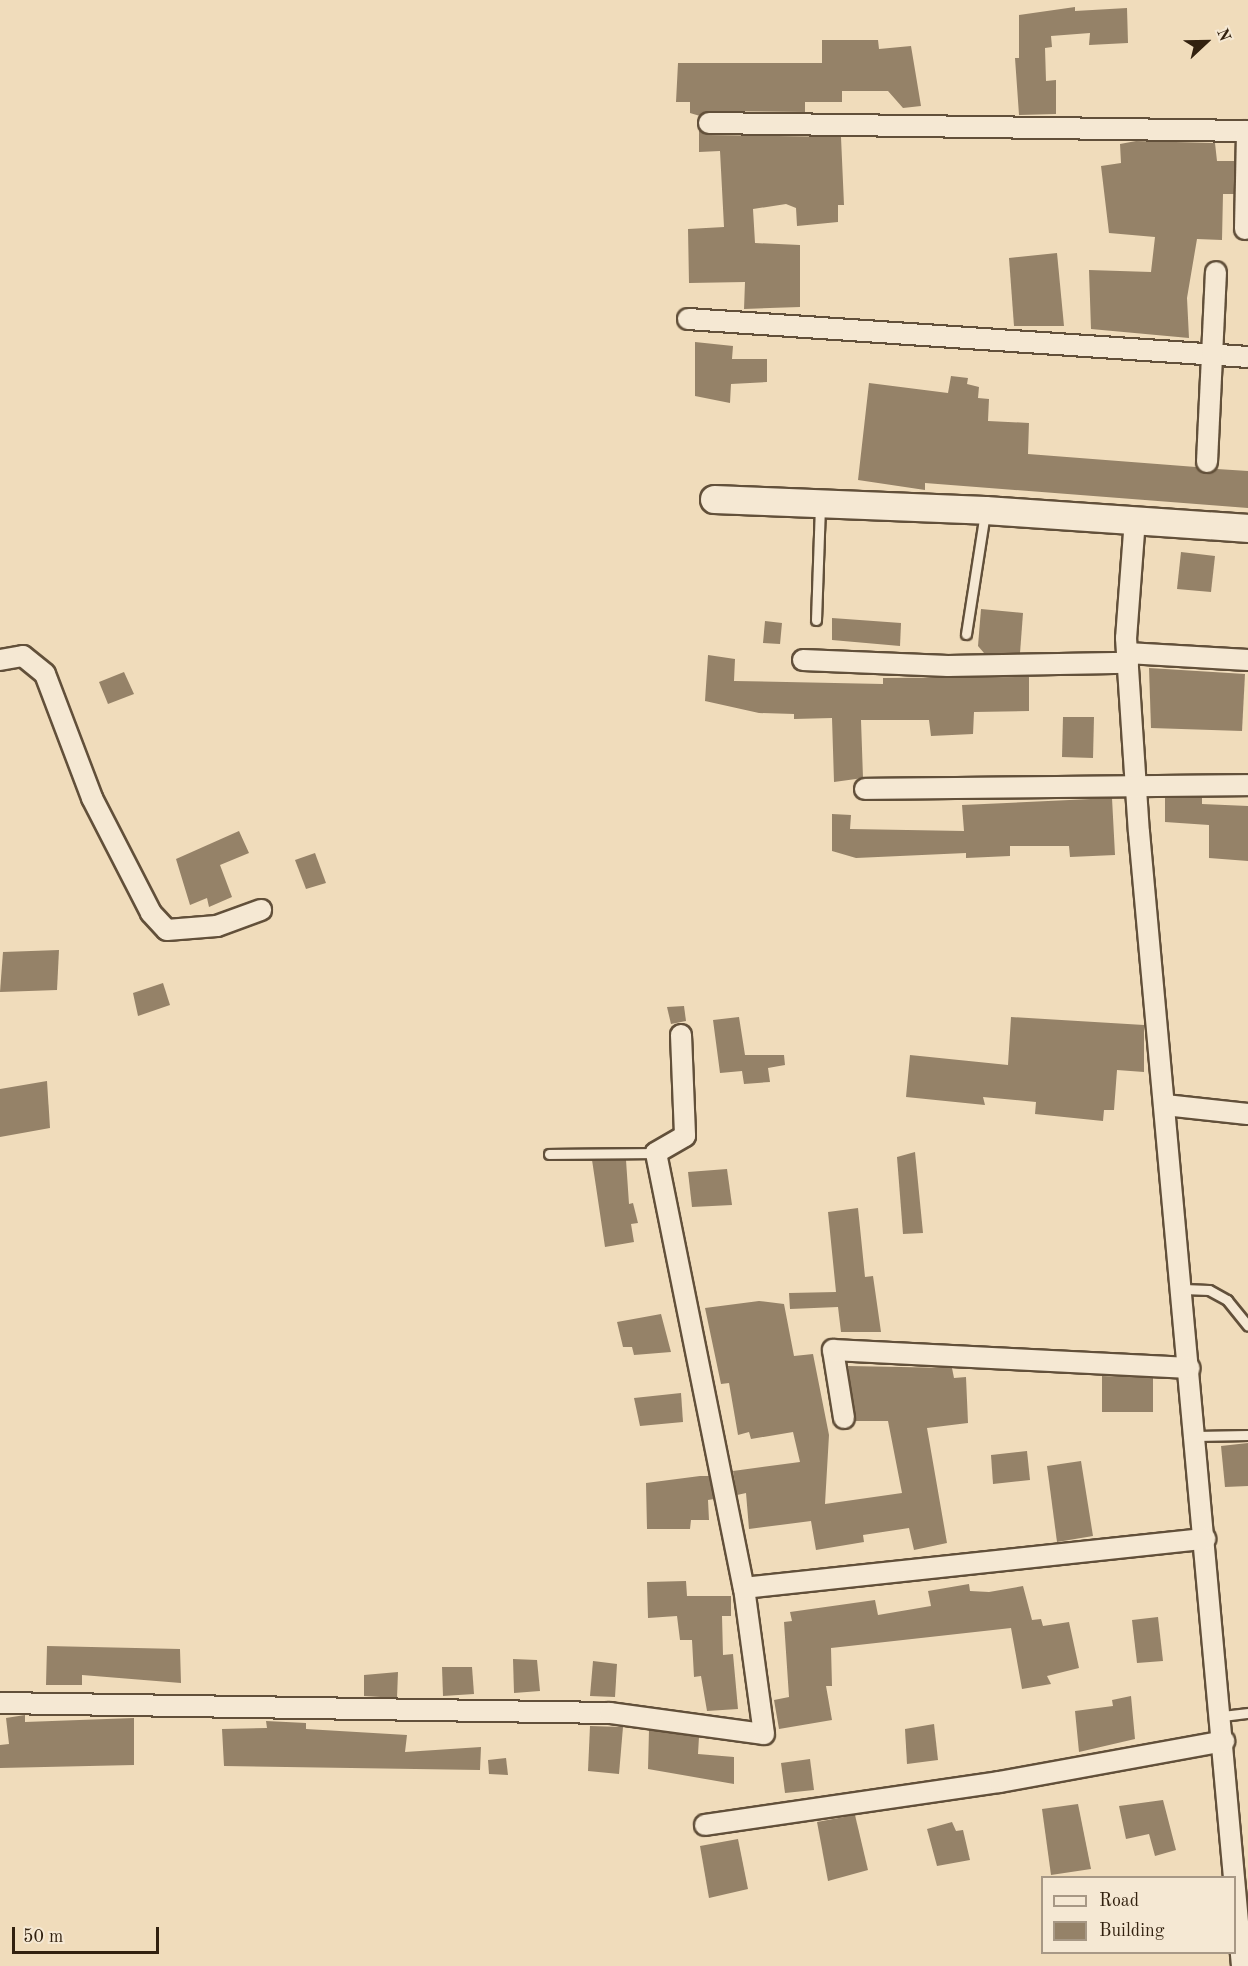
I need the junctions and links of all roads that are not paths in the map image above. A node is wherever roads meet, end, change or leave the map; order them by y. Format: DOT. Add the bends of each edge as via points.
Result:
graph roads {
  1 [pos="709,123"];
  2 [pos="1248,131"];
  3 [pos="1245,229"];
  4 [pos="1216,272"];
  5 [pos="688,319"];
  6 [pos="1213,355"];
  7 [pos="1248,357"];
  8 [pos="1207,462"];
  9 [pos="714,499"];
  10 [pos="820,503"];
  11 [pos="986,510"];
  12 [pos="1135,519"];
  13 [pos="1248,528"];
  14 [pos="816,620"];
  15 [pos="966,634"];
  16 [pos="1128,658"];
  17 [pos="0,660"];
  18 [pos="803,660"];
  19 [pos="1248,660"];
  20 [pos="1136,785"];
  21 [pos="1248,785"];
  22 [pos="865,789"];
  23 [pos="261,910"];
  24 [pos="681,1035"];
  25 [pos="1165,1105"];
  26 [pos="1248,1114"];
  27 [pos="656,1153"];
  28 [pos="549,1154"];
  29 [pos="1183,1289"];
  30 [pos="1248,1326"];
  31 [pos="1190,1368"];
  32 [pos="844,1418"];
  33 [pos="1248,1435"];
  34 [pos="1196,1436"];
  35 [pos="1205,1539"];
  36 [pos="744,1588"];
  37 [pos="0,1703"];
  38 [pos="1248,1713"];
  39 [pos="1222,1716"];
  40 [pos="1224,1741"];
  41 [pos="705,1825"];
  42 [pos="1235,1876"];
  43 [pos="1236,1891"];
  44 [pos="1248,1963"];
  45 [pos="1242,1966"];
  1 -- 2 [label="street"];
  2 -- 3 [label="street"];
  4 -- 6 [label="street"];
  5 -- 6 [label="street"];
  6 -- 7 [label="street"];
  6 -- 8 [label="street"];
  9 -- 10 [label="street"];
  10 -- 11 [label="street"];
  10 -- 14 [label="lane"];
  11 -- 12 [label="street"];
  11 -- 15 [label="lane"];
  12 -- 13 [label="street"];
  12 -- 16 [label="street"];
  16 -- 18 [label="street" via="948,666"];
  16 -- 19 [label="street"];
  16 -- 20 [label="street"];
  17 -- 23 [label="street" via="23,656 45,674 97,808 151,912 167,930 217,926"];
  20 -- 21 [label="street"];
  20 -- 22 [label="street"];
  20 -- 25 [label="street"];
  24 -- 27 [label="street" via="685,1136"];
  25 -- 26 [label="street"];
  25 -- 29 [label="street"];
  27 -- 28 [label="lane"];
  27 -- 36 [label="street"];
  29 -- 30 [label="lane" via="1209,1290 1227,1300"];
  29 -- 31 [label="street"];
  31 -- 32 [label="street" via="833,1350"];
  31 -- 34 [label="street"];
  33 -- 34 [label="lane"];
  34 -- 35 [label="street"];
  35 -- 36 [label="street"];
  35 -- 39 [label="street"];
  36 -- 37 [label="street" via="765,1734 610,1713"];
  38 -- 39 [label="lane"];
  39 -- 40 [label="street"];
  40 -- 41 [label="street" via="999,1782"];
  40 -- 42 [label="street"];
  43 -- 45 [label="street"];
  44 -- 45 [label="street"];
}
